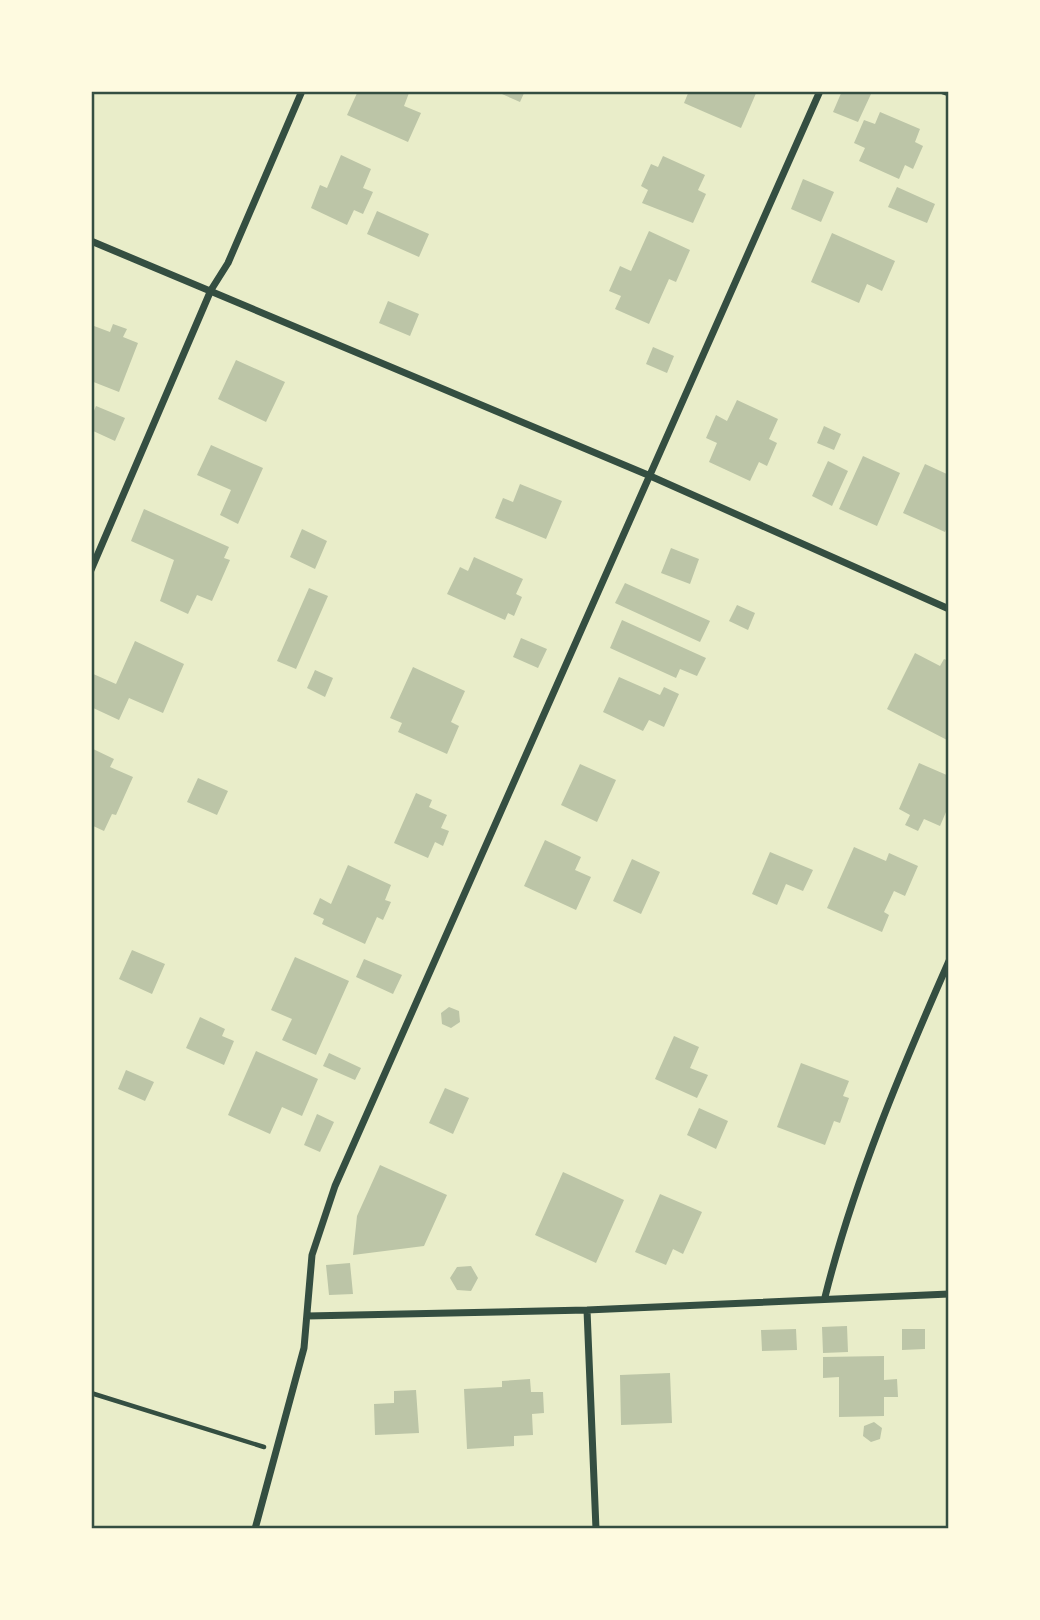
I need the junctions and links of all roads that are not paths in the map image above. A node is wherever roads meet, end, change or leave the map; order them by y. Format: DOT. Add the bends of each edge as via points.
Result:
graph roads {
  1 [pos="302,91"];
  2 [pos="820,91"];
  3 [pos="943,91"];
  4 [pos="949,93"];
  5 [pos="91,241"];
  6 [pos="211,290"];
  7 [pos="648,475"];
  8 [pos="91,570"];
  9 [pos="949,609"];
  10 [pos="949,961"];
  11 [pos="949,1294"];
  12 [pos="825,1297"];
  13 [pos="587,1310"];
  14 [pos="307,1316"];
  15 [pos="255,1529"];
  16 [pos="596,1529"];
  1 -- 6 [label="street" via="228,263"];
  2 -- 7 [label="street"];
  3 -- 4 [label="street"];
  5 -- 6 [label="street"];
  6 -- 7 [label="street"];
  6 -- 8 [label="street"];
  7 -- 9 [label="street"];
  7 -- 14 [label="street" via="335,1186 312,1255"];
  10 -- 12 [label="street" via="888,1107"];
  11 -- 12 [label="street"];
  12 -- 13 [label="street"];
  13 -- 14 [label="street"];
  13 -- 16 [label="street"];
  14 -- 15 [label="street" via="304,1348"];
}
